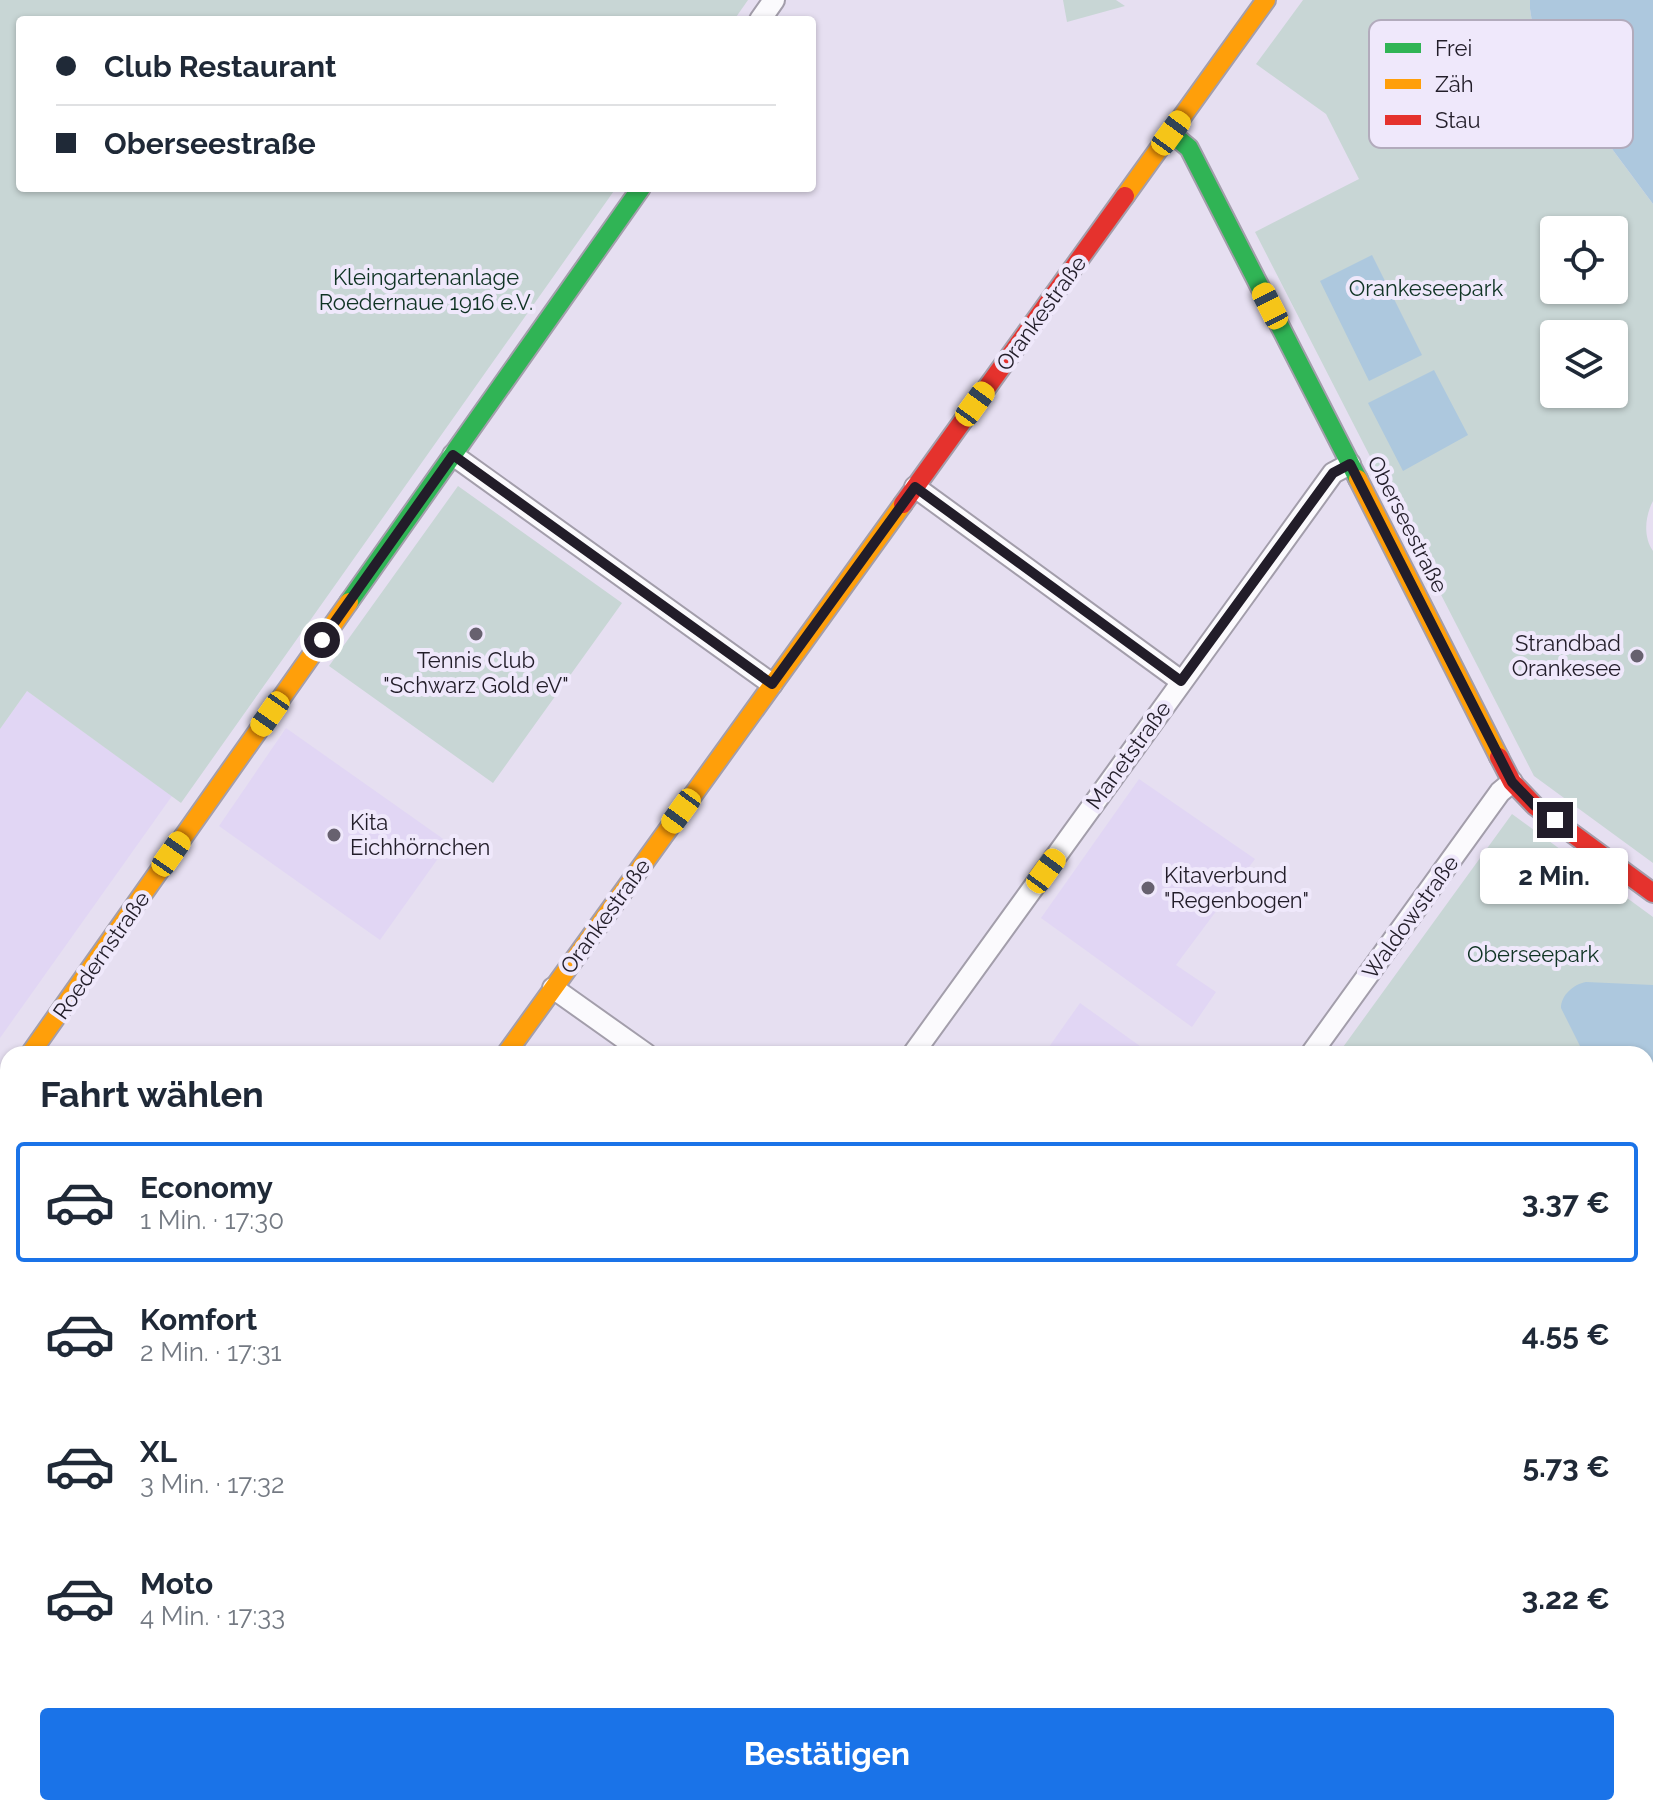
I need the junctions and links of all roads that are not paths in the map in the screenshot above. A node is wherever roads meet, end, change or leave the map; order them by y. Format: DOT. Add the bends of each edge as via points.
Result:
graph roads {
  1 [pos="1266,0"];
  2 [pos="1171,133"];
  3 [pos="638,192"];
  4 [pos="453,455"];
  5 [pos="1350,464"];
  6 [pos="915,487"];
  7 [pos="1181,681"];
  8 [pos="772,684"];
  9 [pos="1512,782"];
  10 [pos="1653,893"];
  11 [pos="553,988"];
  12 [pos="36,1046"];
  13 [pos="512,1046"];
  14 [pos="635,1046"];
  15 [pos="919,1046"];
  16 [pos="1317,1046"];
  1 -- 2 [label="street, Orankestraße"];
  2 -- 5 [label="street, Oberseestraße" via="1189,148"];
  2 -- 6 [label="street, Orankestraße"];
  3 -- 4 [label="street, Roedernstraße"];
  4 -- 8 [label="street"];
  4 -- 12 [label="street, Roedernstraße"];
  5 -- 7 [label="street, Manetstraße" via="1333,473"];
  5 -- 9 [label="street, Oberseestraße"];
  6 -- 7 [label="street"];
  6 -- 8 [label="street, Orankestraße"];
  7 -- 15 [label="street, Manetstraße"];
  8 -- 11 [label="street, Orankestraße"];
  9 -- 10 [label="street, Oberseestraße" via="1535,806"];
  9 -- 16 [label="street, Waldowstraße"];
  11 -- 13 [label="street, Orankestraße"];
  11 -- 14 [label="street"];
}
